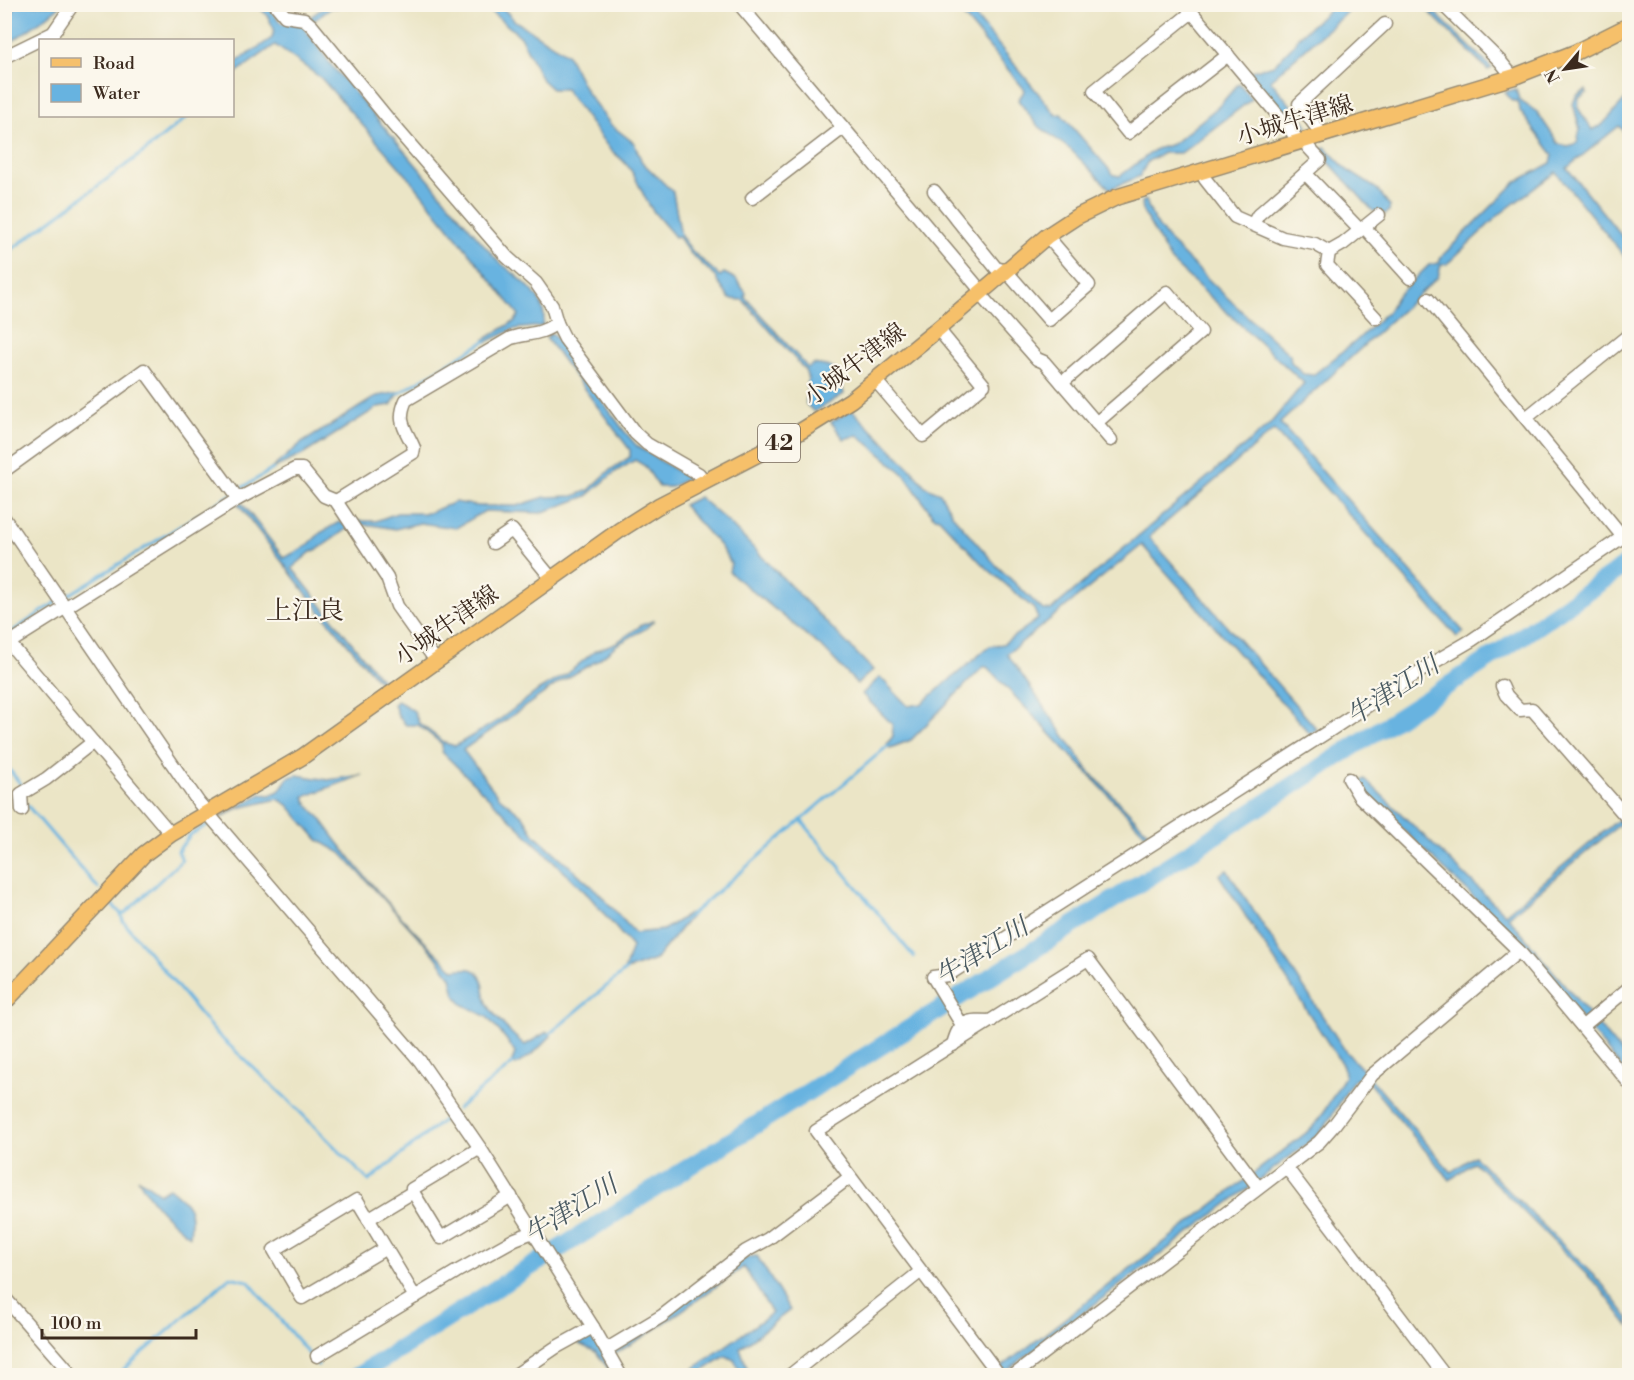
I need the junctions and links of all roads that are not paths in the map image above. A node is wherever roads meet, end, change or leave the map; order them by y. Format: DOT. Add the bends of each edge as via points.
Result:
graph roads {
  1 [pos="73,4"];
  2 [pos="275,4"];
  3 [pos="739,4"];
  4 [pos="1442,4"];
  5 [pos="1189,8"];
  6 [pos="1385,24"];
  7 [pos="1629,25"];
  8 [pos="41,39"];
  9 [pos="39,40"];
  10 [pos="1228,55"];
  11 [pos="4,57"];
  12 [pos="1513,77"];
  13 [pos="843,128"];
  14 [pos="1323,136"];
  15 [pos="1303,142"];
  16 [pos="1202,172"];
  17 [pos="1305,173"];
  18 [pos="934,191"];
  19 [pos="752,198"];
  20 [pos="1379,215"];
  21 [pos="1252,224"];
  22 [pos="1362,229"];
  23 [pos="1047,236"];
  24 [pos="1329,252"];
  25 [pos="1006,271"];
  26 [pos="1410,278"];
  27 [pos="982,292"];
  28 [pos="1428,299"];
  29 [pos="1376,318"];
  30 [pos="550,328"];
  31 [pos="938,329"];
  32 [pos="1629,334"];
  33 [pos="876,381"];
  34 [pos="1062,383"];
  35 [pos="1526,418"];
  36 [pos="1096,423"];
  37 [pos="1111,440"];
  38 [pos="4,471"];
  39 [pos="705,482"];
  40 [pos="238,499"];
  41 [pos="336,501"];
  42 [pos="4,518"];
  43 [pos="1626,535"];
  44 [pos="493,543"];
  45 [pos="552,579"];
  46 [pos="62,602"];
  47 [pos="436,661"];
  48 [pos="1502,686"];
  49 [pos="93,742"];
  50 [pos="1349,779"];
  51 [pos="22,810"];
  52 [pos="212,818"];
  53 [pos="1629,821"];
  54 [pos="171,834"];
  55 [pos="1519,951"];
  56 [pos="1629,987"];
  57 [pos="4,1003"];
  58 [pos="991,1021"];
  59 [pos="962,1025"];
  60 [pos="1582,1026"];
  61 [pos="953,1045"];
  62 [pos="1629,1084"];
  63 [pos="480,1148"];
  64 [pos="1286,1167"];
  65 [pos="850,1177"];
  66 [pos="1258,1187"];
  67 [pos="413,1192"];
  68 [pos="511,1197"];
  69 [pos="368,1219"];
  70 [pos="533,1232"];
  71 [pos="386,1248"];
  72 [pos="920,1272"];
  73 [pos="4,1297"];
  74 [pos="415,1297"];
  75 [pos="593,1327"];
  76 [pos="610,1354"];
  77 [pos="317,1356"];
  78 [pos="997,1372"];
  79 [pos="73,1376"];
  80 [pos="514,1376"];
  81 [pos="621,1376"];
  82 [pos="789,1376"];
  83 [pos="1013,1376"];
  84 [pos="1445,1376"];
  1 -- 8 [label="street" via="53,33"];
  2 -- 30 [label="street" via="285,16 308,22 507,257 536,283 552,306"];
  3 -- 13 [label="street"];
  4 -- 12 [label="street"];
  5 -- 10 [label="street"];
  5 -- 10 [label="street" via="1094,91 1128,134"];
  6 -- 14 [label="street" via="1299,104"];
  7 -- 12 [label="main road, 小城牛津線 / 42" via="1574,53"];
  9 -- 11 [label="street"];
  10 -- 15 [label="street"];
  12 -- 14 [label="main road, 小城牛津線 / 42"];
  13 -- 19 [label="street"];
  13 -- 27 [label="street"];
  14 -- 15 [label="main road, 小城牛津線 / 42"];
  15 -- 16 [label="main road, 小城牛津線 / 42"];
  15 -- 17 [label="street" via="1320,160"];
  16 -- 21 [label="street" via="1235,217"];
  16 -- 23 [label="main road, 小城牛津線 / 42" via="1117,197"];
  17 -- 21 [label="street"];
  17 -- 22 [label="street"];
  18 -- 25 [label="street" via="996,268"];
  20 -- 22 [label="street"];
  21 -- 24 [label="street"];
  22 -- 24 [label="street"];
  22 -- 26 [label="street"];
  23 -- 25 [label="main road, 小城牛津線 / 42"];
  23 -- 25 [label="street" via="1089,285 1049,320"];
  24 -- 29 [label="street" via="1327,265"];
  25 -- 27 [label="main road, 小城牛津線 / 42"];
  27 -- 31 [label="main road, 小城牛津線 / 42"];
  27 -- 34 [label="street" via="984,299"];
  28 -- 35 [label="street"];
  30 -- 39 [label="street" via="565,339 635,434 699,474"];
  30 -- 41 [label="street" via="512,338 406,400 402,422 413,453"];
  31 -- 33 [label="main road, 小城牛津線 / 42"];
  31 -- 33 [label="street" via="984,385 976,393 923,436"];
  32 -- 35 [label="street"];
  33 -- 39 [label="main road, 小城牛津線 / 42" via="827,416"];
  34 -- 36 [label="street"];
  34 -- 36 [label="street" via="1167,292 1201,332"];
  35 -- 43 [label="street"];
  36 -- 37 [label="street"];
  38 -- 40 [label="street" via="144,370"];
  39 -- 45 [label="main road, 小城牛津線 / 42" via="639,518"];
  40 -- 41 [label="street" via="302,469 324,496"];
  40 -- 46 [label="street"];
  41 -- 47 [label="street" via="387,578 397,606"];
  42 -- 46 [label="street"];
  43 -- 59 [label="street" via="1472,640 1133,858 948,975 933,977"];
  44 -- 45 [label="street" via="512,530"];
  45 -- 47 [label="main road, 小城牛津線 / 42"];
  46 -- 49 [label="street" via="9,644"];
  46 -- 52 [label="street"];
  47 -- 52 [label="main road, 小城牛津線 / 42"];
  48 -- 53 [label="street" via="1520,710 1532,709"];
  49 -- 51 [label="street" via="26,791"];
  49 -- 54 [label="street"];
  50 -- 55 [label="street" via="1359,796"];
  52 -- 54 [label="main road, 小城牛津線 / 42"];
  52 -- 63 [label="street" via="420,1061"];
  54 -- 57 [label="main road, 小城牛津線 / 42" via="120,878"];
  55 -- 60 [label="street"];
  55 -- 64 [label="street" via="1368,1078 1319,1142"];
  56 -- 60 [label="street"];
  58 -- 59 [label="street" via="972,1020"];
  58 -- 61 [label="street"];
  58 -- 66 [label="street" via="1088,959"];
  59 -- 61 [label="street"];
  60 -- 62 [label="street"];
  61 -- 65 [label="street" via="816,1131"];
  63 -- 67 [label="street" via="411,1189"];
  63 -- 68 [label="street"];
  64 -- 66 [label="street"];
  64 -- 84 [label="street"];
  65 -- 72 [label="street"];
  65 -- 76 [label="street"];
  66 -- 83 [label="street"];
  67 -- 68 [label="street" via="441,1238"];
  67 -- 69 [label="street"];
  68 -- 70 [label="street"];
  69 -- 71 [label="street"];
  69 -- 71 [label="street" via="357,1200 274,1250 303,1298"];
  70 -- 74 [label="street"];
  70 -- 75 [label="street"];
  71 -- 74 [label="street"];
  72 -- 78 [label="street"];
  72 -- 82 [label="street"];
  73 -- 79 [label="street"];
  74 -- 77 [label="street"];
  75 -- 76 [label="street"];
  75 -- 80 [label="street"];
  76 -- 81 [label="street"];
}
